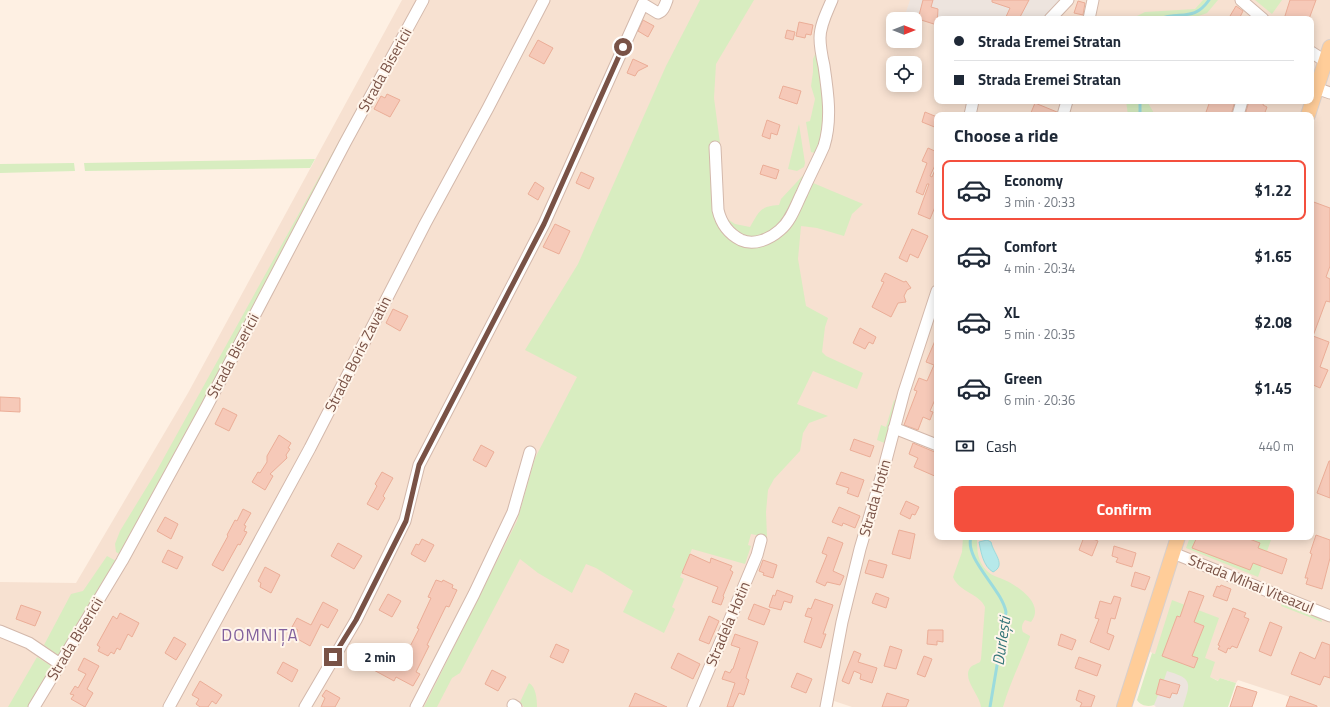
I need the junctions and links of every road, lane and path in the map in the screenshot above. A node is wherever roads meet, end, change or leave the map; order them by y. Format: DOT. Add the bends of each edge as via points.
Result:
graph roads {
  1 [pos="423,0"];
  2 [pos="544,0"];
  3 [pos="667,0"];
  4 [pos="832,0"];
  5 [pos="1068,0"];
  6 [pos="1093,0"];
  7 [pos="1242,0"];
  8 [pos="639,2"];
  9 [pos="1053,16"];
  10 [pos="1090,16"];
  11 [pos="1260,16"];
  12 [pos="1330,47"];
  13 [pos="1314,54"];
  14 [pos="1325,61"];
  15 [pos="1316,88"];
  16 [pos="1330,93"];
  17 [pos="1314,95"];
  18 [pos="715,147"];
  19 [pos="934,300"];
  20 [pos="894,428"];
  21 [pos="934,444"];
  22 [pos="530,452"];
  23 [pos="761,540"];
  24 [pos="1177,540"];
  25 [pos="1173,553"];
  26 [pos="1330,614"];
  27 [pos="0,630"];
  28 [pos="60,664"];
  29 [pos="34,707"];
  30 [pos="169,707"];
  31 [pos="305,707"];
  32 [pos="416,707"];
  33 [pos="693,707"];
  34 [pos="826,707"];
  35 [pos="1124,707"];
  1 -- 28 [label="street, Strada Bisericii" via="204,413 122,561"];
  2 -- 30 [label="street, Strada Boris Zavatin" via="310,448"];
  3 -- 8 [label="street" via="664,9 658,13"];
  4 -- 18 [label="street" via="821,27 820,39 827,94 828,135 792,214 781,229 770,237 748,243 734,236 720,218"];
  5 -- 9 [label="street"];
  6 -- 10 [label="street"];
  7 -- 11 [label="street"];
  8 -- 31 [label="street" via="544,224 419,465 406,521 356,620"];
  12 -- 14 [label="main road"];
  13 -- 14 [label="street"];
  14 -- 15 [label="main road"];
  15 -- 16 [label="street"];
  15 -- 17 [label="main road"];
  19 -- 20 [label="street, Strada Hotin" via="916,351"];
  20 -- 21 [label="street"];
  20 -- 34 [label="street, Strada Hotin" via="845,608"];
  22 -- 32 [label="street" via="512,512 474,594"];
  23 -- 33 [label="street, Stradela Hotin"];
  24 -- 25 [label="main road"];
  25 -- 26 [label="street, Strada Mihai Viteazul"];
  25 -- 35 [label="main road"];
  27 -- 28 [label="street"];
  28 -- 29 [label="street, Strada Bisericii"];
}
